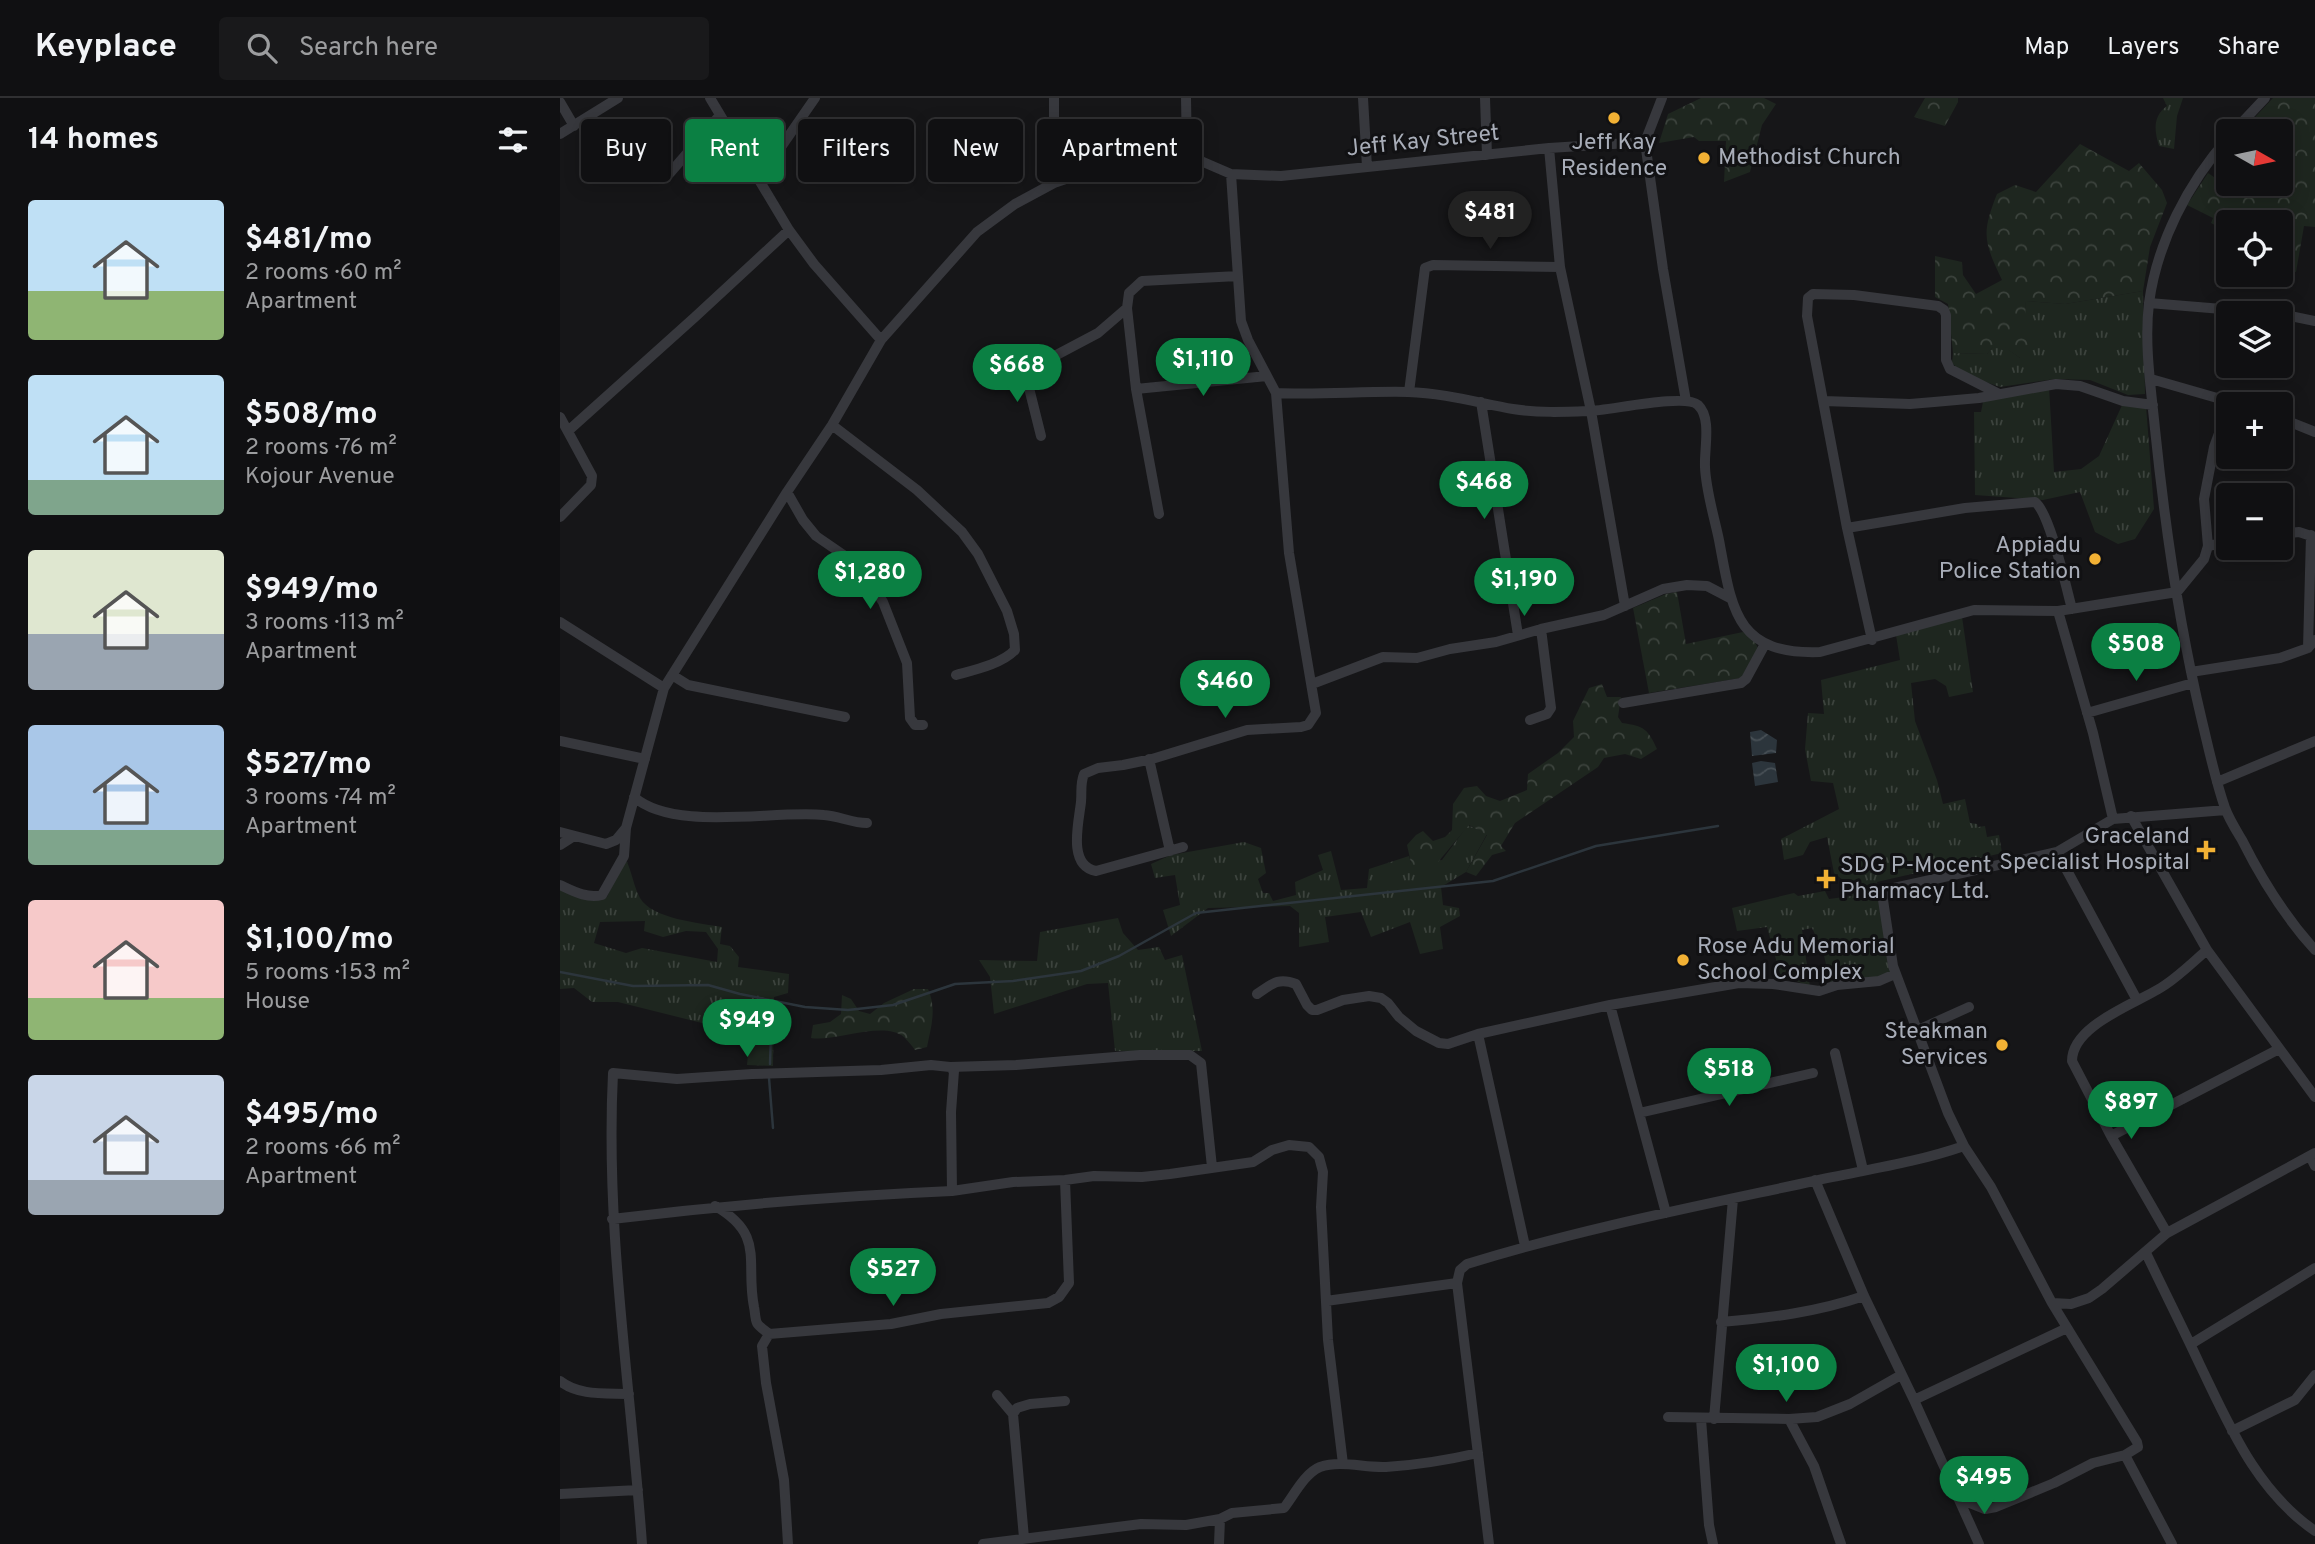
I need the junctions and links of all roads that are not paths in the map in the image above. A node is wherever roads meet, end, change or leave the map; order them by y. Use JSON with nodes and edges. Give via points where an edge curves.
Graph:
{"nodes":[{"id":1,"x":618,"y":98,"type":"edge"},
{"id":2,"x":710,"y":98,"type":"edge"},
{"id":3,"x":815,"y":98,"type":"edge"},
{"id":4,"x":1054,"y":98,"type":"edge"},
{"id":5,"x":1186,"y":98,"type":"edge"},
{"id":6,"x":1363,"y":98,"type":"edge"},
{"id":7,"x":1485,"y":98,"type":"edge"},
{"id":8,"x":1662,"y":98,"type":"edge"},
{"id":9,"x":2265,"y":98,"type":"edge"},
{"id":10,"x":560,"y":102,"type":"edge"},
{"id":11,"x":720,"y":116,"type":"junction"},
{"id":12,"x":722,"y":119,"type":"edge"},
{"id":13,"x":1185,"y":119,"type":"edge"},
{"id":14,"x":2245,"y":119,"type":"edge"},
{"id":15,"x":574,"y":126,"type":"junction"},
{"id":16,"x":560,"y":134,"type":"edge"},
{"id":17,"x":1645,"y":142,"type":"junction"},
{"id":18,"x":784,"y":143,"type":"edge"},
{"id":19,"x":1549,"y":148,"type":"junction"},
{"id":20,"x":1487,"y":155,"type":"junction"},
{"id":21,"x":2216,"y":155,"type":"edge"},
{"id":22,"x":1202,"y":161,"type":"edge"},
{"id":23,"x":1367,"y":167,"type":"junction"},
{"id":24,"x":671,"y":172,"type":"edge"},
{"id":25,"x":1231,"y":174,"type":"junction"},
{"id":26,"x":760,"y":182,"type":"edge"},
{"id":27,"x":1057,"y":182,"type":"edge"},
{"id":28,"x":1054,"y":183,"type":"junction"},
{"id":29,"x":789,"y":230,"type":"junction"},
{"id":30,"x":1560,"y":267,"type":"junction"},
{"id":31,"x":1238,"y":276,"type":"junction"},
{"id":32,"x":2149,"y":303,"type":"junction"},
{"id":33,"x":1127,"y":308,"type":"junction"},
{"id":34,"x":2216,"y":308,"type":"edge"},
{"id":35,"x":2293,"y":317,"type":"edge"},
{"id":36,"x":2315,"y":321,"type":"edge"},
{"id":37,"x":881,"y":340,"type":"junction"},
{"id":38,"x":1267,"y":376,"type":"junction"},
{"id":39,"x":2151,"y":379,"type":"junction"},
{"id":40,"x":1136,"y":389,"type":"junction"},
{"id":41,"x":1409,"y":392,"type":"junction"},
{"id":42,"x":1276,"y":393,"type":"junction"},
{"id":43,"x":1999,"y":394,"type":"junction"},
{"id":44,"x":2216,"y":400,"type":"edge"},
{"id":45,"x":1686,"y":401,"type":"junction"},
{"id":46,"x":1824,"y":401,"type":"junction"},
{"id":47,"x":1480,"y":402,"type":"junction"},
{"id":48,"x":2153,"y":405,"type":"junction"},
{"id":49,"x":1591,"y":411,"type":"junction"},
{"id":50,"x":560,"y":417,"type":"edge"},
{"id":51,"x":2293,"y":423,"type":"edge"},
{"id":52,"x":832,"y":425,"type":"junction"},
{"id":53,"x":568,"y":431,"type":"junction"},
{"id":54,"x":2315,"y":432,"type":"edge"},
{"id":55,"x":1041,"y":436,"type":"dead end"},
{"id":56,"x":2216,"y":442,"type":"edge"},
{"id":57,"x":788,"y":492,"type":"junction"},
{"id":58,"x":1159,"y":514,"type":"dead end"},
{"id":59,"x":560,"y":517,"type":"edge"},
{"id":60,"x":1847,"y":528,"type":"junction"},
{"id":61,"x":2293,"y":533,"type":"edge"},
{"id":62,"x":2313,"y":536,"type":"edge"},
{"id":63,"x":2216,"y":544,"type":"edge"},
{"id":64,"x":2207,"y":546,"type":"junction"},
{"id":65,"x":2177,"y":592,"type":"junction"},
{"id":66,"x":1730,"y":598,"type":"junction"},
{"id":67,"x":1625,"y":606,"type":"junction"},
{"id":68,"x":2072,"y":609,"type":"junction"},
{"id":69,"x":2058,"y":611,"type":"junction"},
{"id":70,"x":560,"y":622,"type":"edge"},
{"id":71,"x":1541,"y":629,"type":"junction"},
{"id":72,"x":1518,"y":635,"type":"junction"},
{"id":73,"x":1872,"y":640,"type":"junction"},
{"id":74,"x":1765,"y":644,"type":"junction"},
{"id":75,"x":2311,"y":644,"type":"edge"},
{"id":76,"x":672,"y":675,"type":"junction"},
{"id":77,"x":956,"y":675,"type":"dead end"},
{"id":78,"x":2192,"y":677,"type":"junction"},
{"id":79,"x":1312,"y":684,"type":"junction"},
{"id":80,"x":664,"y":688,"type":"junction"},
{"id":81,"x":1623,"y":703,"type":"dead end"},
{"id":82,"x":2087,"y":713,"type":"junction"},
{"id":83,"x":845,"y":717,"type":"dead end"},
{"id":84,"x":1530,"y":720,"type":"dead end"},
{"id":85,"x":923,"y":725,"type":"dead end"},
{"id":86,"x":560,"y":741,"type":"edge"},
{"id":87,"x":2315,"y":741,"type":"edge"},
{"id":88,"x":645,"y":759,"type":"junction"},
{"id":89,"x":1149,"y":759,"type":"junction"},
{"id":90,"x":2217,"y":782,"type":"junction"},
{"id":91,"x":634,"y":797,"type":"junction"},
{"id":92,"x":2226,"y":810,"type":"junction"},
{"id":93,"x":2131,"y":816,"type":"junction"},
{"id":94,"x":2113,"y":819,"type":"junction"},
{"id":95,"x":867,"y":823,"type":"dead end"},
{"id":96,"x":626,"y":828,"type":"junction"},
{"id":97,"x":560,"y":832,"type":"edge"},
{"id":98,"x":574,"y":836,"type":"junction"},
{"id":99,"x":560,"y":845,"type":"edge"},
{"id":100,"x":1183,"y":847,"type":"dead end"},
{"id":101,"x":1170,"y":851,"type":"junction"},
{"id":102,"x":2057,"y":852,"type":"junction"},
{"id":103,"x":560,"y":885,"type":"edge"},
{"id":104,"x":2207,"y":950,"type":"junction"},
{"id":105,"x":2315,"y":950,"type":"edge"},
{"id":106,"x":1895,"y":974,"type":"junction"},
{"id":107,"x":1257,"y":994,"type":"dead end"},
{"id":108,"x":2137,"y":1000,"type":"junction"},
{"id":109,"x":1610,"y":1005,"type":"junction"},
{"id":110,"x":1969,"y":1007,"type":"dead end"},
{"id":111,"x":1918,"y":1030,"type":"junction"},
{"id":112,"x":1478,"y":1034,"type":"junction"},
{"id":113,"x":2279,"y":1049,"type":"junction"},
{"id":114,"x":1835,"y":1053,"type":"dead end"},
{"id":115,"x":950,"y":1067,"type":"junction"},
{"id":116,"x":1813,"y":1073,"type":"dead end"},
{"id":117,"x":2315,"y":1097,"type":"edge"},
{"id":118,"x":1639,"y":1113,"type":"junction"},
{"id":119,"x":2110,"y":1136,"type":"junction"},
{"id":120,"x":1964,"y":1146,"type":"junction"},
{"id":121,"x":2313,"y":1159,"type":"edge"},
{"id":122,"x":1212,"y":1167,"type":"junction"},
{"id":123,"x":1863,"y":1170,"type":"junction"},
{"id":124,"x":1065,"y":1180,"type":"junction"},
{"id":125,"x":1815,"y":1180,"type":"junction"},
{"id":126,"x":952,"y":1191,"type":"junction"},
{"id":127,"x":1733,"y":1199,"type":"junction"},
{"id":128,"x":715,"y":1206,"type":"junction"},
{"id":129,"x":1666,"y":1213,"type":"junction"},
{"id":130,"x":612,"y":1219,"type":"junction"},
{"id":131,"x":2167,"y":1233,"type":"junction"},
{"id":132,"x":1525,"y":1246,"type":"junction"},
{"id":133,"x":2146,"y":1254,"type":"junction"},
{"id":134,"x":2315,"y":1268,"type":"edge"},
{"id":135,"x":1457,"y":1283,"type":"junction"},
{"id":136,"x":1864,"y":1296,"type":"junction"},
{"id":137,"x":1326,"y":1301,"type":"junction"},
{"id":138,"x":2052,"y":1303,"type":"junction"},
{"id":139,"x":1721,"y":1322,"type":"junction"},
{"id":140,"x":2067,"y":1328,"type":"junction"},
{"id":141,"x":769,"y":1334,"type":"junction"},
{"id":142,"x":2190,"y":1344,"type":"junction"},
{"id":143,"x":1901,"y":1375,"type":"junction"},
{"id":144,"x":2315,"y":1375,"type":"edge"},
{"id":145,"x":560,"y":1381,"type":"edge"},
{"id":146,"x":629,"y":1394,"type":"junction"},
{"id":147,"x":997,"y":1395,"type":"dead end"},
{"id":148,"x":1914,"y":1399,"type":"junction"},
{"id":149,"x":1065,"y":1401,"type":"dead end"},
{"id":150,"x":1013,"y":1414,"type":"junction"},
{"id":151,"x":1668,"y":1417,"type":"dead end"},
{"id":152,"x":1701,"y":1419,"type":"junction"},
{"id":153,"x":1714,"y":1419,"type":"junction"},
{"id":154,"x":1789,"y":1419,"type":"junction"},
{"id":155,"x":2232,"y":1431,"type":"junction"},
{"id":156,"x":1478,"y":1453,"type":"junction"},
{"id":157,"x":2125,"y":1455,"type":"junction"},
{"id":158,"x":1343,"y":1464,"type":"junction"},
{"id":159,"x":638,"y":1490,"type":"junction"},
{"id":160,"x":560,"y":1494,"type":"edge"},
{"id":161,"x":1960,"y":1499,"type":"junction"},
{"id":162,"x":1220,"y":1519,"type":"junction"},
{"id":163,"x":2315,"y":1531,"type":"edge"},
{"id":164,"x":1024,"y":1538,"type":"junction"},
{"id":165,"x":642,"y":1544,"type":"edge"},
{"id":166,"x":788,"y":1544,"type":"edge"},
{"id":167,"x":983,"y":1544,"type":"edge"},
{"id":168,"x":1219,"y":1544,"type":"edge"},
{"id":169,"x":1489,"y":1544,"type":"edge"},
{"id":170,"x":1713,"y":1544,"type":"edge"},
{"id":171,"x":1841,"y":1544,"type":"edge"},
{"id":172,"x":1979,"y":1544,"type":"edge"},
{"id":173,"x":2172,"y":1544,"type":"edge"}],
"edges":[{"from":1,"to":15,"type":"street"},
{"from":2,"to":11,"type":"street"},
{"from":3,"to":18,"type":"street"},
{"from":4,"to":28,"type":"street"},
{"from":5,"to":13,"type":"street"},
{"from":6,"to":23,"type":"street"},
{"from":7,"to":20,"type":"street"},
{"from":8,"to":17,"type":"street"},
{"from":9,"to":14,"type":"street"},
{"from":10,"to":15,"type":"street"},
{"from":11,"to":12,"type":"street"},
{"from":11,"to":24,"type":"street"},
{"from":15,"to":16,"type":"street"},
{"from":17,"to":19,"type":"street","name":"Jeff Kay Street"},
{"from":17,"to":45,"type":"street"},
{"from":19,"to":20,"type":"street","name":"Jeff Kay Street"},
{"from":19,"to":30,"type":"street"},
{"from":20,"to":23,"type":"street","name":"Jeff Kay Street"},
{"from":21,"to":32,"type":"street","via":[[2185,200],[2159,254]]},
{"from":22,"to":25,"type":"street","name":"Jeff Kay Street"},
{"from":23,"to":25,"type":"street","name":"Jeff Kay Street","via":[[1281,176]]},
{"from":25,"to":31,"type":"street"},
{"from":26,"to":29,"type":"street"},
{"from":27,"to":28,"type":"street","name":"Jeff Kay Street"},
{"from":28,"to":37,"type":"street","name":"Jeff Kay Street","via":[[976,232]]},
{"from":29,"to":37,"type":"street"},
{"from":29,"to":53,"type":"street"},
{"from":30,"to":41,"type":"street","via":[[1425,268]]},
{"from":30,"to":49,"type":"street"},
{"from":31,"to":33,"type":"street","via":[[1142,281],[1129,293]]},
{"from":31,"to":38,"type":"street","via":[[1241,321]]},
{"from":32,"to":34,"type":"street"},
{"from":32,"to":39,"type":"street"},
{"from":33,"to":40,"type":"street"},
{"from":33,"to":55,"type":"street","via":[[1098,333],[1030,369],[1028,384]]},
{"from":35,"to":36,"type":"street"},
{"from":37,"to":52,"type":"street","name":"Jeff Kay Street"},
{"from":38,"to":40,"type":"street"},
{"from":38,"to":42,"type":"street"},
{"from":39,"to":44,"type":"street"},
{"from":39,"to":48,"type":"street"},
{"from":40,"to":58,"type":"street"},
{"from":41,"to":42,"type":"street"},
{"from":41,"to":47,"type":"street"},
{"from":42,"to":79,"type":"street","via":[[1289,553]]},
{"from":43,"to":46,"type":"street","via":[[1910,404]]},
{"from":43,"to":46,"type":"street","via":[[1950,369],[1946,315],[1938,306],[1813,294],[1806,307]]},
{"from":43,"to":48,"type":"street","via":[[2056,384]]},
{"from":45,"to":49,"type":"street"},
{"from":45,"to":66,"type":"street","via":[[1700,407],[1705,417],[1705,471]]},
{"from":46,"to":60,"type":"street"},
{"from":47,"to":49,"type":"street","via":[[1550,412]]},
{"from":47,"to":72,"type":"street"},
{"from":48,"to":65,"type":"street","via":[[2165,526]]},
{"from":49,"to":67,"type":"street"},
{"from":50,"to":53,"type":"street"},
{"from":51,"to":54,"type":"street"},
{"from":52,"to":57,"type":"street","name":"Jeff Kay Street"},
{"from":52,"to":77,"type":"street","via":[[917,490],[962,532],[996,586],[1012,626],[1015,650]]},
{"from":53,"to":59,"type":"street","via":[[592,475],[591,485]]},
{"from":56,"to":64,"type":"street","via":[[2204,499]]},
{"from":57,"to":76,"type":"street","name":"Jeff Kay Street"},
{"from":57,"to":85,"type":"street","via":[[816,536],[857,567],[883,602],[907,663],[910,718],[915,725]]},
{"from":60,"to":68,"type":"street","via":[[1965,508],[2035,502],[2049,528]]},
{"from":60,"to":73,"type":"street"},
{"from":61,"to":62,"type":"street"},
{"from":62,"to":75,"type":"street"},
{"from":63,"to":64,"type":"street"},
{"from":64,"to":65,"type":"street","via":[[2204,559]]},
{"from":65,"to":68,"type":"street"},
{"from":65,"to":78,"type":"street"},
{"from":66,"to":67,"type":"street","via":[[1707,586],[1687,585],[1663,589]]},
{"from":66,"to":74,"type":"street","via":[[1739,620]]},
{"from":67,"to":71,"type":"street"},
{"from":68,"to":69,"type":"street"},
{"from":69,"to":73,"type":"street","via":[[1974,610]]},
{"from":69,"to":82,"type":"street"},
{"from":70,"to":80,"type":"street"},
{"from":71,"to":72,"type":"street"},
{"from":71,"to":84,"type":"street","via":[[1551,708]]},
{"from":72,"to":79,"type":"street","via":[[1417,658],[1383,657]]},
{"from":73,"to":74,"type":"street","via":[[1801,653]]},
{"from":74,"to":81,"type":"street","via":[[1741,683]]},
{"from":75,"to":78,"type":"street","via":[[2280,658]]},
{"from":76,"to":80,"type":"street","name":"Jeff Kay Street"},
{"from":76,"to":83,"type":"street","via":[[688,685]]},
{"from":78,"to":82,"type":"street"},
{"from":78,"to":90,"type":"street"},
{"from":79,"to":89,"type":"street","via":[[1316,713],[1308,725],[1247,730]]},
{"from":80,"to":88,"type":"street","name":"Jeff Kay Street"},
{"from":82,"to":94,"type":"street"},
{"from":86,"to":88,"type":"street"},
{"from":87,"to":90,"type":"street"},
{"from":88,"to":91,"type":"street","name":"Jeff Kay Street"},
{"from":89,"to":101,"type":"street"},
{"from":89,"to":101,"type":"street","via":[[1084,774],[1076,835],[1080,857],[1084,866],[1096,871]]},
{"from":90,"to":92,"type":"street"},
{"from":91,"to":95,"type":"street","via":[[653,810],[677,815],[825,815]]},
{"from":91,"to":96,"type":"street","name":"Jeff Kay Street"},
{"from":92,"to":93,"type":"street"},
{"from":92,"to":105,"type":"street","via":[[2258,872]]},
{"from":93,"to":94,"type":"street"},
{"from":93,"to":104,"type":"street"},
{"from":94,"to":102,"type":"street"},
{"from":96,"to":98,"type":"street","via":[[607,845]]},
{"from":96,"to":103,"type":"street","name":"Jeff Kay Street","via":[[624,856],[601,895],[580,894]]},
{"from":97,"to":98,"type":"street"},
{"from":98,"to":99,"type":"street"},
{"from":100,"to":101,"type":"street"},
{"from":102,"to":106,"type":"street","via":[[1886,893],[1883,901]]},
{"from":102,"to":108,"type":"street"},
{"from":104,"to":108,"type":"street","via":[[2166,985]]},
{"from":104,"to":113,"type":"street"},
{"from":106,"to":109,"type":"street","via":[[1819,991],[1739,983]]},
{"from":106,"to":111,"type":"street"},
{"from":107,"to":112,"type":"street","via":[[1286,980],[1296,984],[1312,1010],[1369,996],[1381,998],[1416,1031],[1439,1042],[1448,1044]]},
{"from":108,"to":119,"type":"street","via":[[2102,1021],[2072,1051],[2072,1061]]},
{"from":109,"to":112,"type":"street"},
{"from":109,"to":118,"type":"street"},
{"from":110,"to":111,"type":"street"},
{"from":111,"to":120,"type":"street"},
{"from":112,"to":132,"type":"street"},
{"from":113,"to":117,"type":"street"},
{"from":113,"to":119,"type":"street"},
{"from":114,"to":123,"type":"street"},
{"from":115,"to":122,"type":"street","via":[[1190,1055],[1201,1063]]},
{"from":115,"to":126,"type":"street","via":[[954,1071]]},
{"from":115,"to":130,"type":"street","via":[[677,1079],[613,1073]]},
{"from":116,"to":118,"type":"street"},
{"from":118,"to":129,"type":"street"},
{"from":119,"to":131,"type":"street"},
{"from":120,"to":123,"type":"street","via":[[1909,1163]]},
{"from":120,"to":138,"type":"street","via":[[1991,1187]]},
{"from":121,"to":131,"type":"street"},
{"from":122,"to":124,"type":"street","via":[[1142,1177]]},
{"from":122,"to":137,"type":"street","via":[[1253,1162],[1289,1145],[1309,1147],[1319,1157]]},
{"from":123,"to":125,"type":"street"},
{"from":124,"to":126,"type":"street"},
{"from":124,"to":141,"type":"street","via":[[1069,1283],[1048,1303],[891,1324]]},
{"from":125,"to":127,"type":"street"},
{"from":125,"to":136,"type":"street"},
{"from":126,"to":128,"type":"street"},
{"from":127,"to":129,"type":"street"},
{"from":127,"to":139,"type":"street"},
{"from":128,"to":130,"type":"street"},
{"from":128,"to":141,"type":"street","via":[[731,1215],[752,1251],[757,1324]]},
{"from":129,"to":132,"type":"street"},
{"from":130,"to":146,"type":"street"},
{"from":131,"to":133,"type":"street"},
{"from":132,"to":135,"type":"street","via":[[1466,1264]]},
{"from":133,"to":138,"type":"street","via":[[2089,1298],[2071,1304]]},
{"from":133,"to":142,"type":"street"},
{"from":134,"to":142,"type":"street"},
{"from":135,"to":137,"type":"street"},
{"from":135,"to":156,"type":"street"},
{"from":136,"to":139,"type":"street","via":[[1784,1316]]},
{"from":136,"to":143,"type":"street"},
{"from":137,"to":158,"type":"street"},
{"from":138,"to":140,"type":"street"},
{"from":139,"to":153,"type":"street"},
{"from":140,"to":148,"type":"street"},
{"from":140,"to":157,"type":"street","via":[[2137,1442],[2135,1451]]},
{"from":141,"to":166,"type":"street","via":[[762,1346],[784,1480]]},
{"from":142,"to":155,"type":"street"},
{"from":143,"to":148,"type":"street"},
{"from":143,"to":154,"type":"street","via":[[1850,1404],[1816,1417]]},
{"from":144,"to":155,"type":"street","via":[[2295,1399]]},
{"from":145,"to":146,"type":"street","via":[[586,1393]]},
{"from":146,"to":159,"type":"street"},
{"from":147,"to":150,"type":"street"},
{"from":148,"to":161,"type":"street"},
{"from":149,"to":150,"type":"street","via":[[1030,1404]]},
{"from":150,"to":164,"type":"street"},
{"from":151,"to":152,"type":"street"},
{"from":152,"to":153,"type":"street"},
{"from":152,"to":170,"type":"street"},
{"from":153,"to":154,"type":"street"},
{"from":154,"to":171,"type":"street","via":[[1814,1466]]},
{"from":155,"to":163,"type":"street","via":[[2267,1487]]},
{"from":156,"to":158,"type":"street","via":[[1385,1467]]},
{"from":156,"to":169,"type":"street"},
{"from":157,"to":161,"type":"street","via":[[2093,1463],[1996,1507],[1985,1509]]},
{"from":157,"to":173,"type":"street"},
{"from":158,"to":162,"type":"street","via":[[1321,1467],[1310,1474],[1284,1508],[1232,1513]]},
{"from":159,"to":160,"type":"street"},
{"from":159,"to":165,"type":"street"},
{"from":161,"to":172,"type":"street"},
{"from":162,"to":164,"type":"street"},
{"from":162,"to":168,"type":"street"},
{"from":164,"to":167,"type":"street"}]}
